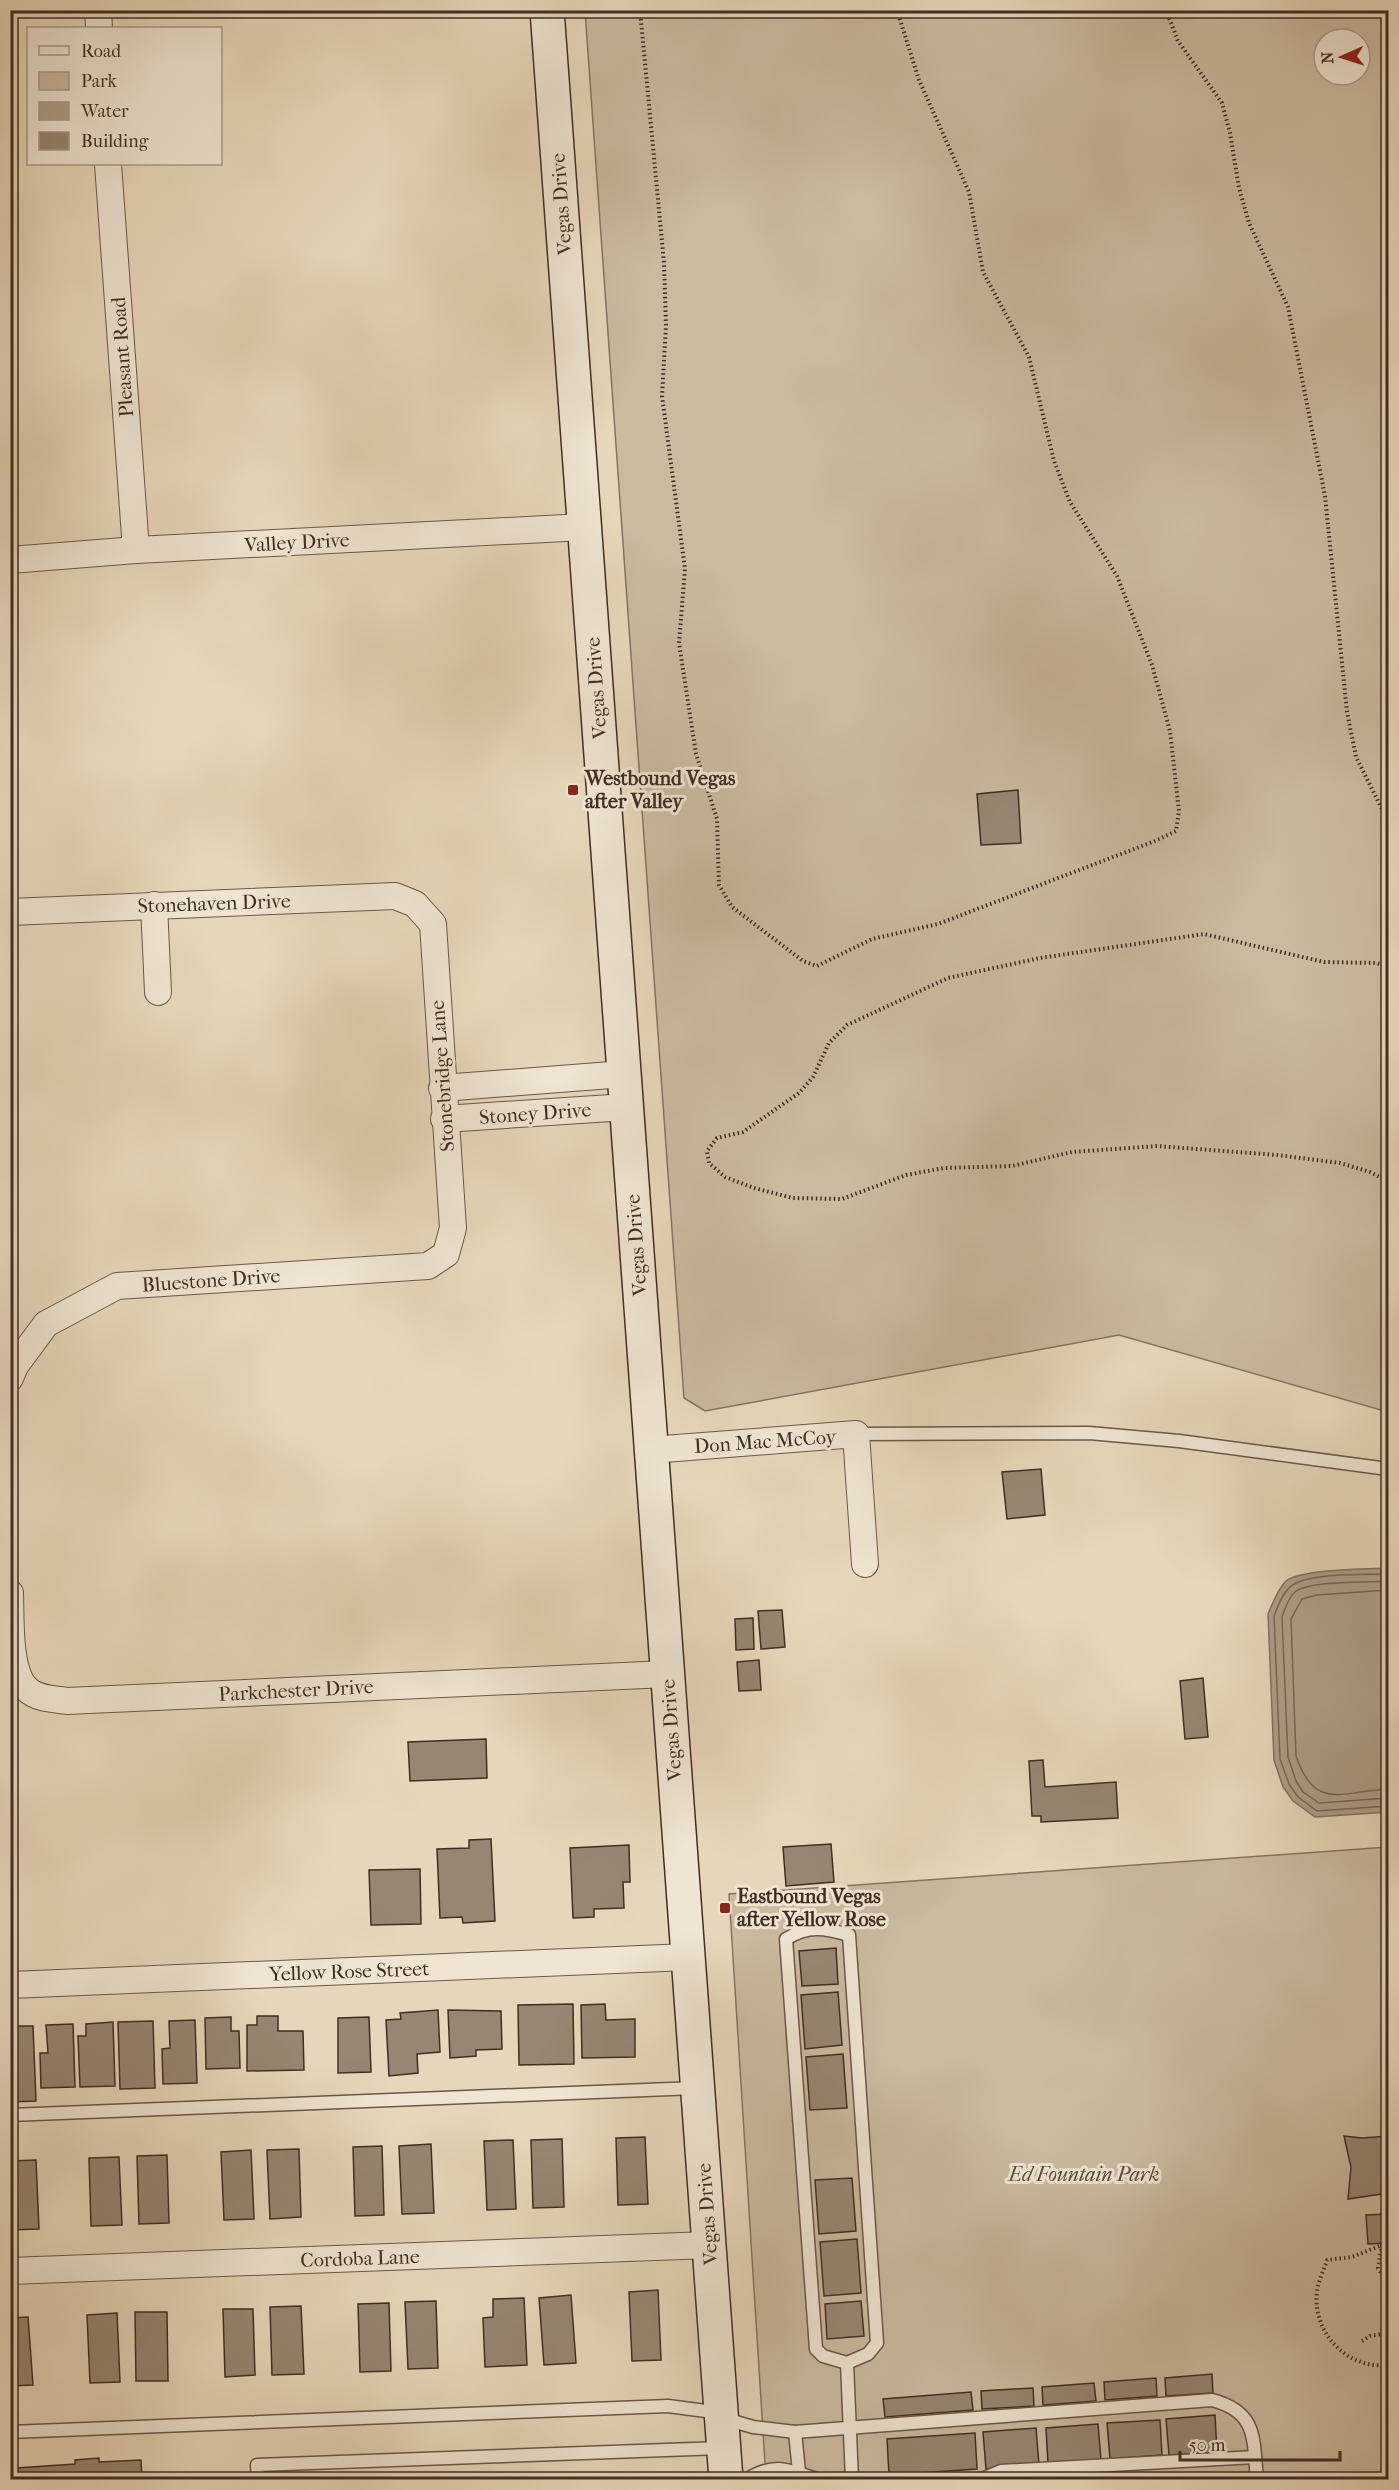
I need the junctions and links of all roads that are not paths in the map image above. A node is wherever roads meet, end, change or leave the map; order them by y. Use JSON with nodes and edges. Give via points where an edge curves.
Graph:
{"nodes":[{"id":1,"x":98,"y":10,"type":"edge"},
{"id":2,"x":547,"y":10,"type":"edge"},
{"id":3,"x":99,"y":27,"type":"edge"},
{"id":4,"x":108,"y":165,"type":"edge"},
{"id":5,"x":584,"y":526,"type":"junction"},
{"id":6,"x":136,"y":550,"type":"junction"},
{"id":7,"x":10,"y":560,"type":"edge"},
{"id":8,"x":415,"y":904,"type":"joint"},
{"id":9,"x":154,"y":905,"type":"junction"},
{"id":10,"x":10,"y":912,"type":"edge"},
{"id":11,"x":158,"y":992,"type":"dead end"},
{"id":12,"x":624,"y":1074,"type":"junction"},
{"id":13,"x":442,"y":1088,"type":"junction"},
{"id":14,"x":626,"y":1107,"type":"junction"},
{"id":15,"x":444,"y":1119,"type":"junction"},
{"id":16,"x":446,"y":1254,"type":"joint"},
{"id":17,"x":10,"y":1377,"type":"edge"},
{"id":18,"x":856,"y":1434,"type":"junction"},
{"id":19,"x":651,"y":1450,"type":"junction"},
{"id":20,"x":1389,"y":1469,"type":"edge"},
{"id":21,"x":865,"y":1564,"type":"dead end"},
{"id":22,"x":10,"y":1593,"type":"edge"},
{"id":23,"x":667,"y":1674,"type":"junction"},
{"id":24,"x":688,"y":1958,"type":"junction"},
{"id":25,"x":10,"y":1984,"type":"edge"},
{"id":26,"x":697,"y":2088,"type":"junction"},
{"id":27,"x":10,"y":2115,"type":"edge"},
{"id":28,"x":709,"y":2245,"type":"junction"},
{"id":29,"x":10,"y":2271,"type":"edge"},
{"id":30,"x":847,"y":2363,"type":"junction"},
{"id":31,"x":721,"y":2414,"type":"junction"},
{"id":32,"x":852,"y":2429,"type":"junction"},
{"id":33,"x":10,"y":2432,"type":"edge"},
{"id":34,"x":795,"y":2432,"type":"junction"},
{"id":35,"x":724,"y":2448,"type":"junction"},
{"id":36,"x":1255,"y":2457,"type":"junction"},
{"id":37,"x":799,"y":2472,"type":"junction"},
{"id":38,"x":258,"y":2480,"type":"edge"},
{"id":39,"x":726,"y":2480,"type":"edge"},
{"id":40,"x":746,"y":2480,"type":"edge"},
{"id":41,"x":819,"y":2480,"type":"edge"},
{"id":42,"x":852,"y":2480,"type":"edge"},
{"id":43,"x":980,"y":2480,"type":"edge"},
{"id":44,"x":1257,"y":2480,"type":"edge"}],
"edges":[{"from":1,"to":3,"type":"street"},
{"from":2,"to":5,"type":"main road","name":"Vegas Drive"},
{"from":4,"to":6,"type":"street","name":"Pleasant Road"},
{"from":5,"to":6,"type":"street","name":"Valley Drive"},
{"from":5,"to":12,"type":"main road","name":"Vegas Drive"},
{"from":6,"to":7,"type":"street","name":"Valley Drive"},
{"from":8,"to":9,"type":"street","name":"Stonehaven Drive","via":[[395,896]]},
{"from":8,"to":13,"type":"street","name":"Stonebridge Lane","via":[[433,924]]},
{"from":9,"to":10,"type":"street","name":"Stonehaven Drive"},
{"from":9,"to":11,"type":"street"},
{"from":12,"to":13,"type":"street","name":"Stoney Drive"},
{"from":12,"to":14,"type":"main road","name":"Vegas Drive"},
{"from":13,"to":15,"type":"street","name":"Stonebridge Lane"},
{"from":14,"to":15,"type":"street","name":"Stoney Drive"},
{"from":14,"to":19,"type":"main road","name":"Vegas Drive"},
{"from":15,"to":16,"type":"street","name":"Stonebridge Lane","via":[[453,1228]]},
{"from":16,"to":17,"type":"street","name":"Bluestone Drive","via":[[428,1266],[117,1286],[46,1324]]},
{"from":18,"to":19,"type":"street","name":"Don Mac McCoy"},
{"from":18,"to":20,"type":"lane","via":[[1089,1433]]},
{"from":18,"to":21,"type":"street","name":"Don Mac McCoy"},
{"from":19,"to":23,"type":"main road","name":"Vegas Drive"},
{"from":22,"to":23,"type":"street","name":"Parkchester Drive","via":[[16,1671],[26,1689],[44,1698],[67,1701]]},
{"from":23,"to":24,"type":"main road","name":"Vegas Drive"},
{"from":24,"to":25,"type":"street","name":"Yellow Rose Street"},
{"from":24,"to":26,"type":"main road","name":"Vegas Drive"},
{"from":26,"to":27,"type":"lane"},
{"from":26,"to":28,"type":"main road","name":"Vegas Drive"},
{"from":28,"to":29,"type":"street","name":"Cordoba Lane"},
{"from":28,"to":31,"type":"main road","name":"Vegas Drive"},
{"from":30,"to":30,"type":"lane","via":[[823,2356],[816,2349],[786,1939],[799,1930],[812,1928],[849,1935],[877,2343],[868,2354]]},
{"from":30,"to":32,"type":"lane"},
{"from":31,"to":33,"type":"lane","via":[[668,2406]]},
{"from":31,"to":34,"type":"lane","via":[[753,2427]]},
{"from":31,"to":35,"type":"main road","name":"Vegas Drive"},
{"from":32,"to":34,"type":"lane"},
{"from":32,"to":36,"type":"lane","via":[[1212,2400],[1230,2404],[1245,2416],[1253,2433]]},
{"from":32,"to":42,"type":"lane"},
{"from":34,"to":37,"type":"lane"},
{"from":35,"to":38,"type":"lane","via":[[257,2465]]},
{"from":35,"to":39,"type":"main road","name":"Vegas Drive"},
{"from":36,"to":43,"type":"lane","via":[[1001,2471]]},
{"from":36,"to":44,"type":"lane"},
{"from":37,"to":40,"type":"lane","via":[[766,2469]]},
{"from":37,"to":41,"type":"lane"}]}
